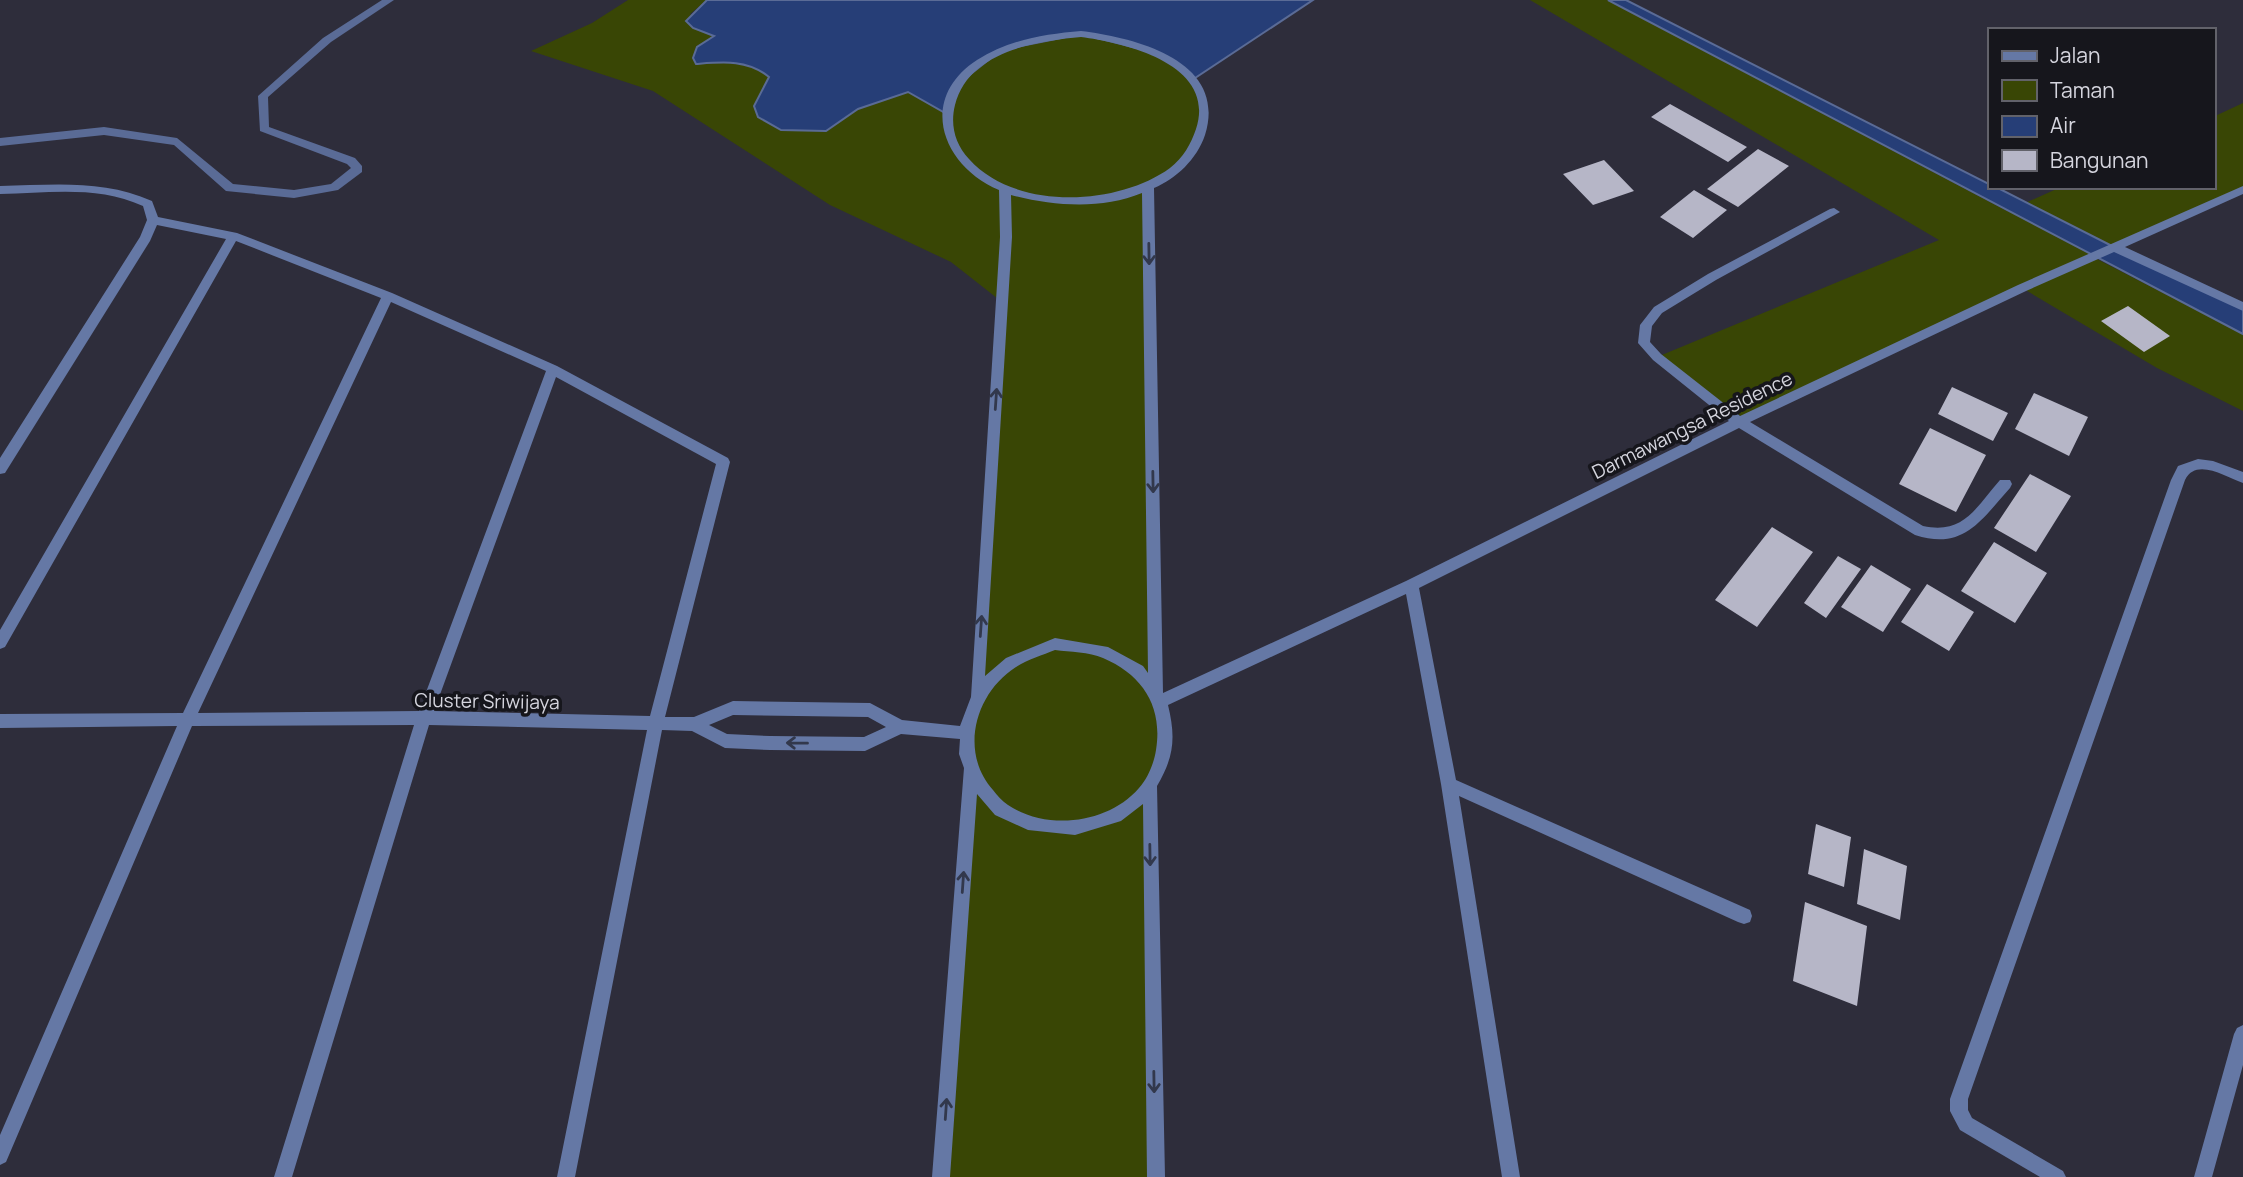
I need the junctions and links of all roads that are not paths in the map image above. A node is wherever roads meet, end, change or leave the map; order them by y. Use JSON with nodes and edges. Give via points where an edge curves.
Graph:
{"nodes":[{"id":1,"x":1148,"y":186,"type":"junction"},
{"id":2,"x":1006,"y":189,"type":"junction"},
{"id":3,"x":0,"y":190,"type":"edge"},
{"id":4,"x":2243,"y":190,"type":"edge"},
{"id":5,"x":1834,"y":212,"type":"dead end"},
{"id":6,"x":153,"y":220,"type":"junction"},
{"id":7,"x":233,"y":236,"type":"junction"},
{"id":8,"x":2114,"y":247,"type":"junction"},
{"id":9,"x":388,"y":296,"type":"junction"},
{"id":10,"x":2243,"y":307,"type":"edge"},
{"id":11,"x":553,"y":369,"type":"junction"},
{"id":12,"x":1739,"y":422,"type":"junction"},
{"id":13,"x":0,"y":469,"type":"edge"},
{"id":14,"x":2243,"y":478,"type":"edge"},
{"id":15,"x":2005,"y":484,"type":"dead end"},
{"id":16,"x":1411,"y":584,"type":"junction"},
{"id":17,"x":0,"y":643,"type":"edge"},
{"id":18,"x":977,"y":694,"type":"junction"},
{"id":19,"x":1158,"y":696,"type":"junction"},
{"id":20,"x":424,"y":719,"type":"junction"},
{"id":21,"x":0,"y":721,"type":"edge"},
{"id":22,"x":187,"y":721,"type":"junction"},
{"id":23,"x":656,"y":722,"type":"junction"},
{"id":24,"x":694,"y":724,"type":"junction"},
{"id":25,"x":900,"y":727,"type":"junction"},
{"id":26,"x":965,"y":733,"type":"junction"},
{"id":27,"x":971,"y":771,"type":"junction"},
{"id":28,"x":1449,"y":784,"type":"junction"},
{"id":29,"x":1150,"y":787,"type":"junction"},
{"id":30,"x":1744,"y":916,"type":"dead end"},
{"id":31,"x":2243,"y":1034,"type":"edge"},
{"id":32,"x":0,"y":1156,"type":"edge"},
{"id":33,"x":283,"y":1177,"type":"edge"},
{"id":34,"x":566,"y":1177,"type":"edge"},
{"id":35,"x":941,"y":1177,"type":"edge"},
{"id":36,"x":1156,"y":1177,"type":"edge"},
{"id":37,"x":1511,"y":1177,"type":"edge"},
{"id":38,"x":2057,"y":1177,"type":"edge"},
{"id":39,"x":2203,"y":1177,"type":"edge"}],
"edges":[{"from":1,"to":2,"type":"street","via":[[1080,202],[1054,201]]},
{"from":1,"to":2,"type":"street","via":[[1171,173],[1197,144],[1205,112],[1201,96],[1179,66],[1161,54],[1134,42],[1081,34],[1028,41],[1001,50],[979,64],[952,97],[947,114],[954,147],[975,170]]},
{"from":1,"to":19,"type":"street","one_way":true},
{"from":18,"to":2,"type":"street","one_way":true},
{"from":3,"to":6,"type":"street","via":[[131,193],[148,204]]},
{"from":4,"to":8,"type":"street","name":"Darmawangsa Residence"},
{"from":5,"to":12,"type":"street","via":[[1712,277],[1658,310],[1646,325],[1643,334],[1649,349]]},
{"from":6,"to":7,"type":"street"},
{"from":6,"to":13,"type":"street"},
{"from":7,"to":9,"type":"street"},
{"from":7,"to":17,"type":"street"},
{"from":8,"to":10,"type":"street"},
{"from":8,"to":12,"type":"street","name":"Darmawangsa Residence"},
{"from":9,"to":11,"type":"street"},
{"from":9,"to":22,"type":"street"},
{"from":11,"to":20,"type":"street"},
{"from":11,"to":23,"type":"street","via":[[723,462]]},
{"from":12,"to":15,"type":"street","via":[[1903,523],[1935,536],[1960,533]]},
{"from":12,"to":16,"type":"street","name":"Darmawangsa Residence"},
{"from":14,"to":38,"type":"street","via":[[2199,464],[2183,470],[2178,480],[1959,1099],[1966,1124]]},
{"from":16,"to":19,"type":"street","name":"Darmawangsa Residence"},
{"from":16,"to":28,"type":"street"},
{"from":18,"to":19,"type":"street","via":[[1010,660],[1055,644],[1079,644],[1113,653],[1142,673]]},
{"from":18,"to":26,"type":"street"},
{"from":19,"to":29,"type":"street","via":[[1167,737]]},
{"from":20,"to":22,"type":"street","name":"Cluster Sriwijaya"},
{"from":20,"to":23,"type":"street","name":"Cluster Sriwijaya"},
{"from":20,"to":33,"type":"street"},
{"from":21,"to":22,"type":"street","name":"Cluster Sriwijaya"},
{"from":22,"to":32,"type":"street"},
{"from":23,"to":24,"type":"street","name":"Cluster Sriwijaya"},
{"from":23,"to":34,"type":"street"},
{"from":24,"to":25,"type":"street","name":"Cluster Sriwijaya","via":[[733,708],[870,710]]},
{"from":25,"to":24,"type":"street","one_way":true,"via":[[866,744],[770,743],[726,741]]},
{"from":25,"to":26,"type":"street","name":"Cluster Sriwijaya"},
{"from":26,"to":27,"type":"street"},
{"from":27,"to":29,"type":"street","via":[[993,802],[1017,818],[1045,828],[1104,821],[1129,807]]},
{"from":35,"to":27,"type":"street","one_way":true},
{"from":28,"to":30,"type":"street"},
{"from":28,"to":37,"type":"street"},
{"from":29,"to":36,"type":"street","one_way":true},
{"from":31,"to":39,"type":"street"}]}
